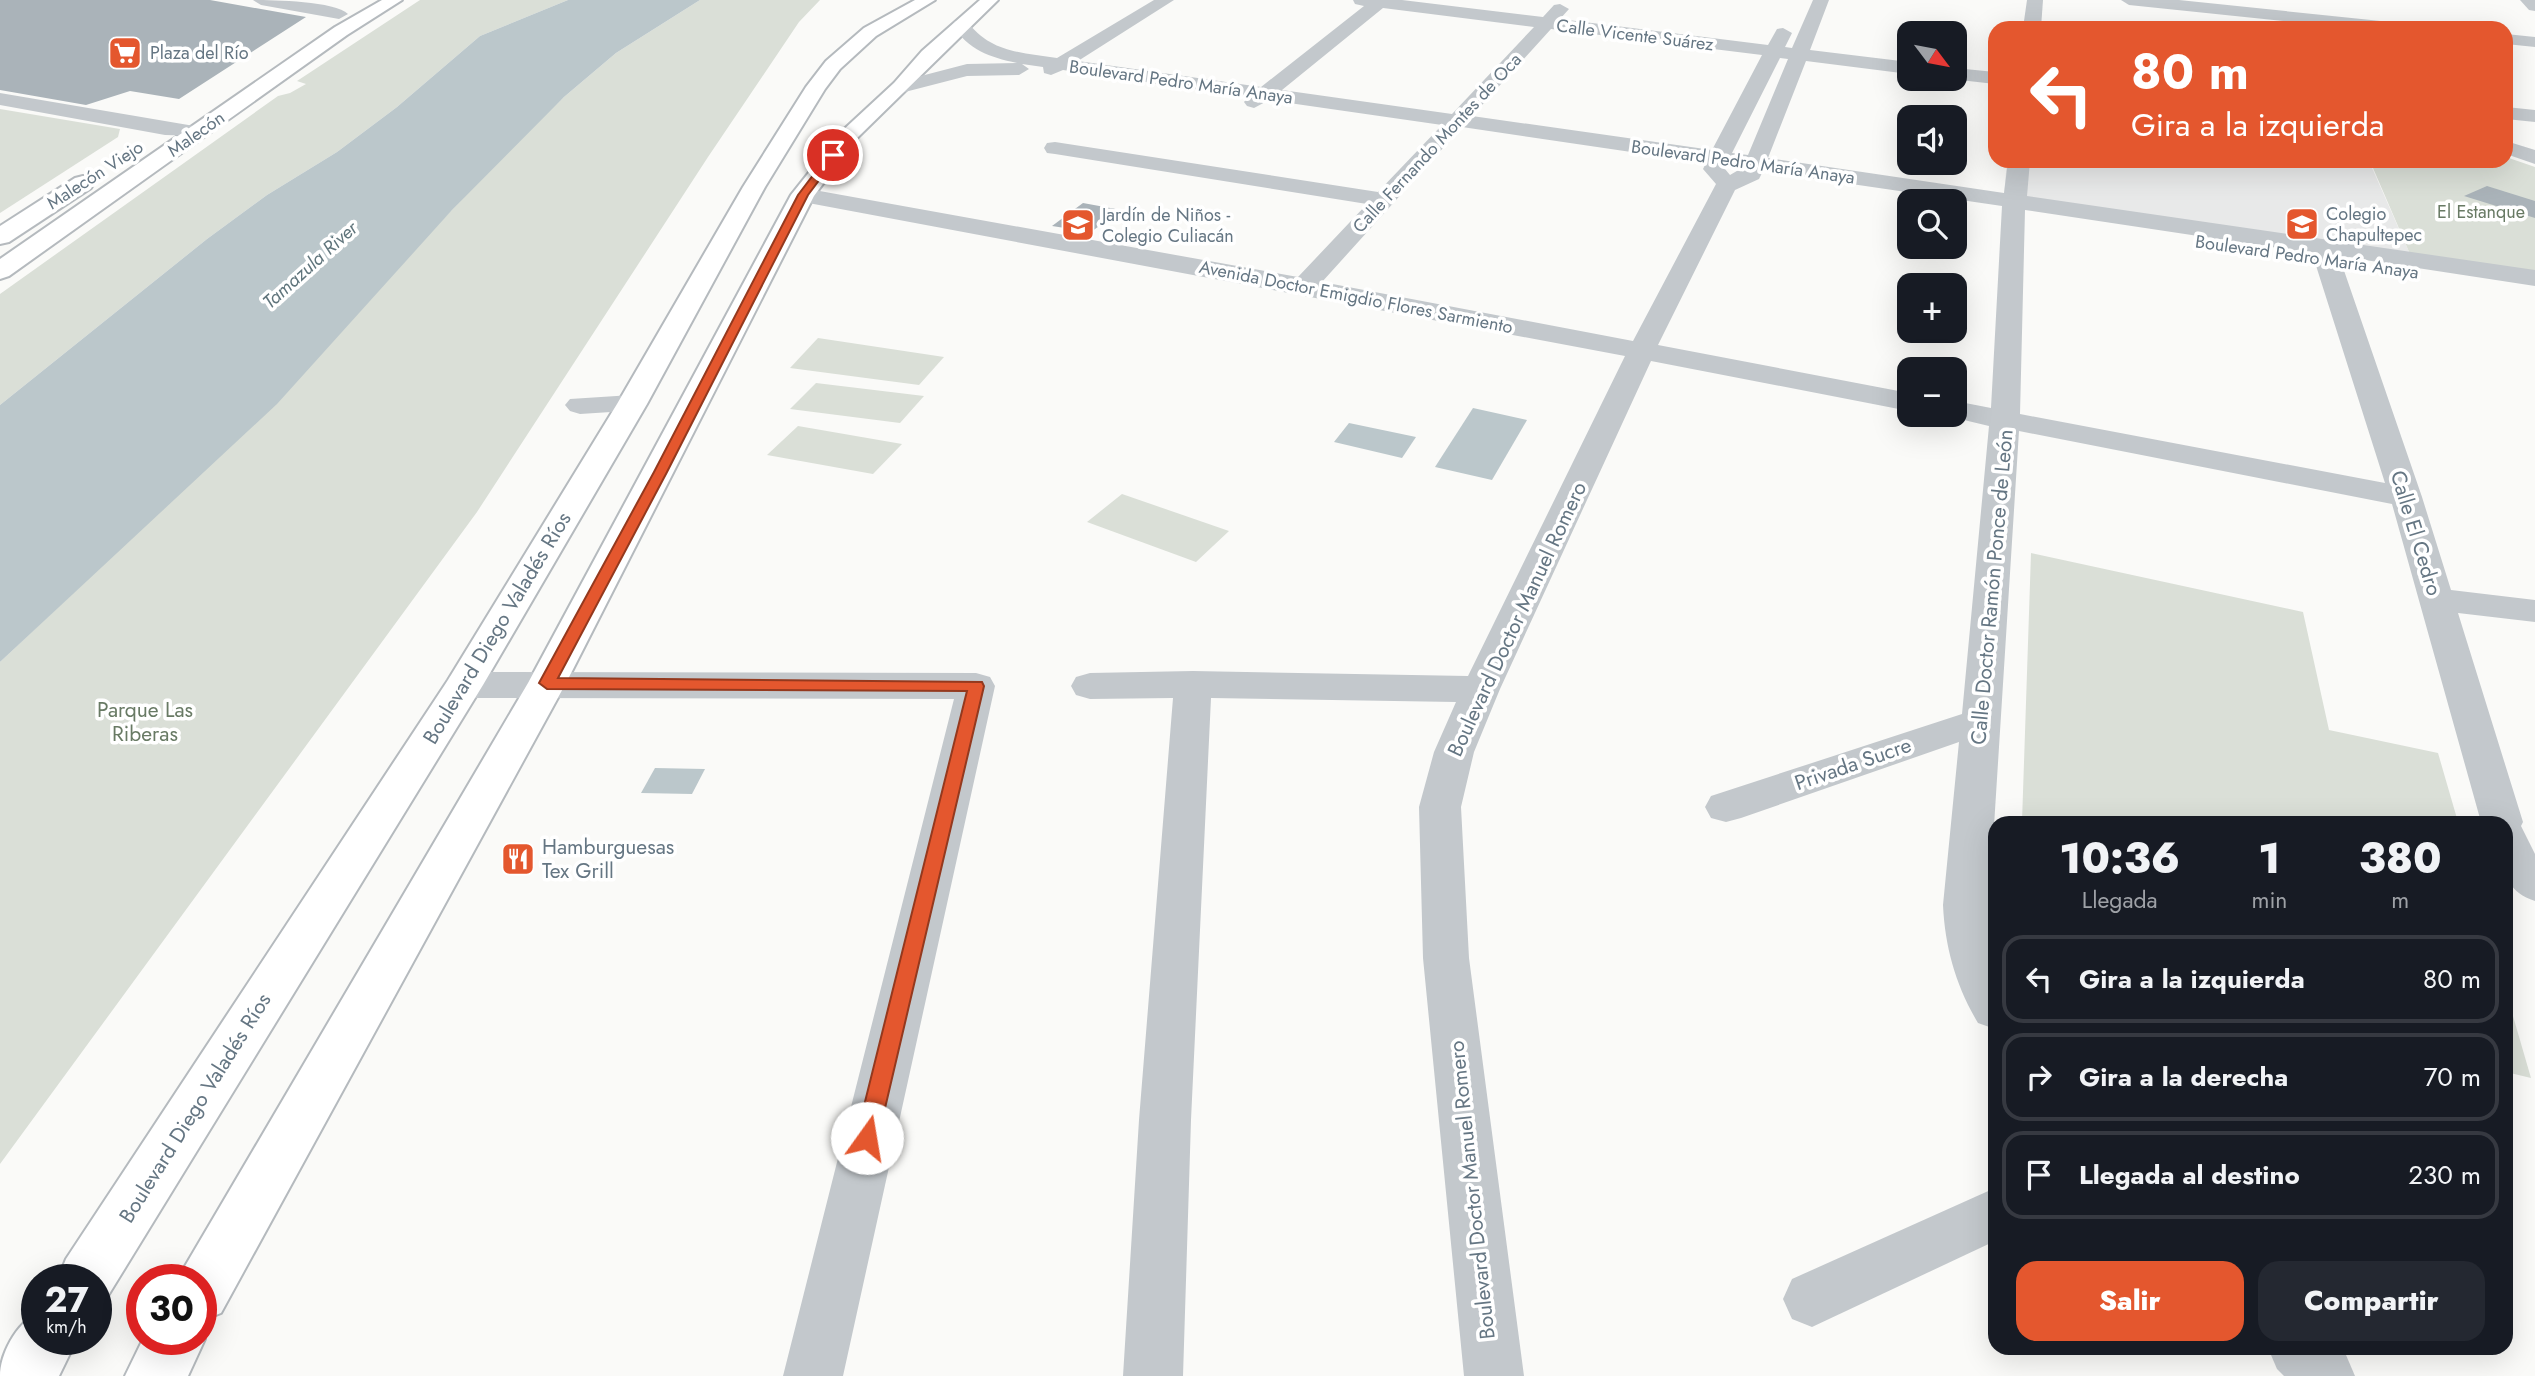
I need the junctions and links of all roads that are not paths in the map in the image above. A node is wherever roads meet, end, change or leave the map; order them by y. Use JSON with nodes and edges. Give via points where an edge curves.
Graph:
{"nodes":[{"id":1,"x":261,"y":0,"type":"edge"},
{"id":2,"x":366,"y":0,"type":"edge"},
{"id":3,"x":394,"y":0,"type":"edge"},
{"id":4,"x":927,"y":0,"type":"edge"},
{"id":5,"x":1166,"y":0,"type":"edge"},
{"id":6,"x":1569,"y":0,"type":"edge"},
{"id":7,"x":1821,"y":0,"type":"edge"},
{"id":8,"x":2035,"y":0,"type":"edge"},
{"id":9,"x":2129,"y":0,"type":"edge"},
{"id":10,"x":2528,"y":0,"type":"edge"},
{"id":11,"x":988,"y":1,"type":"edge"},
{"id":12,"x":1374,"y":1,"type":"edge"},
{"id":13,"x":2535,"y":6,"type":"edge"},
{"id":14,"x":1793,"y":11,"type":"dead end"},
{"id":15,"x":2263,"y":14,"type":"edge"},
{"id":16,"x":2033,"y":21,"type":"edge"},
{"id":17,"x":2332,"y":21,"type":"edge"},
{"id":18,"x":340,"y":22,"type":"junction"},
{"id":19,"x":1547,"y":23,"type":"junction"},
{"id":20,"x":961,"y":25,"type":"junction"},
{"id":21,"x":2513,"y":40,"type":"edge"},
{"id":22,"x":2535,"y":42,"type":"edge"},
{"id":23,"x":1773,"y":53,"type":"junction"},
{"id":24,"x":1800,"y":56,"type":"junction"},
{"id":25,"x":1897,"y":67,"type":"edge"},
{"id":26,"x":1052,"y":68,"type":"junction"},
{"id":27,"x":1967,"y":75,"type":"edge"},
{"id":28,"x":1988,"y":77,"type":"edge"},
{"id":29,"x":901,"y":87,"type":"junction"},
{"id":30,"x":1259,"y":98,"type":"junction"},
{"id":31,"x":0,"y":99,"type":"edge"},
{"id":32,"x":2513,"y":114,"type":"edge"},
{"id":33,"x":2535,"y":116,"type":"edge"},
{"id":34,"x":1453,"y":126,"type":"junction"},
{"id":35,"x":165,"y":130,"type":"junction"},
{"id":36,"x":809,"y":131,"type":"junction"},
{"id":37,"x":199,"y":132,"type":"junction"},
{"id":38,"x":848,"y":136,"type":"junction"},
{"id":39,"x":144,"y":143,"type":"dead end"},
{"id":40,"x":1055,"y":148,"type":"dead end"},
{"id":41,"x":2513,"y":149,"type":"edge"},
{"id":42,"x":2535,"y":157,"type":"edge"},
{"id":43,"x":2513,"y":159,"type":"edge"},
{"id":44,"x":2535,"y":167,"type":"edge"},
{"id":45,"x":2018,"y":168,"type":"edge"},
{"id":46,"x":1733,"y":170,"type":"junction"},
{"id":47,"x":102,"y":171,"type":"dead end"},
{"id":48,"x":803,"y":195,"type":"junction"},
{"id":49,"x":1897,"y":195,"type":"edge"},
{"id":50,"x":1386,"y":200,"type":"junction"},
{"id":51,"x":1967,"y":205,"type":"edge"},
{"id":52,"x":2014,"y":207,"type":"junction"},
{"id":53,"x":0,"y":237,"type":"edge"},
{"id":54,"x":2325,"y":253,"type":"junction"},
{"id":55,"x":0,"y":271,"type":"edge"},
{"id":56,"x":2535,"y":278,"type":"edge"},
{"id":57,"x":1304,"y":286,"type":"junction"},
{"id":58,"x":2535,"y":290,"type":"edge"},
{"id":59,"x":1641,"y":351,"type":"junction"},
{"id":60,"x":1897,"y":400,"type":"edge"},
{"id":61,"x":632,"y":404,"type":"junction"},
{"id":62,"x":580,"y":405,"type":"dead end"},
{"id":63,"x":1967,"y":412,"type":"edge"},
{"id":64,"x":2005,"y":420,"type":"junction"},
{"id":65,"x":2406,"y":497,"type":"junction"},
{"id":66,"x":2437,"y":599,"type":"junction"},
{"id":67,"x":2535,"y":611,"type":"edge"},
{"id":68,"x":547,"y":683,"type":"junction"},
{"id":69,"x":1193,"y":684,"type":"junction"},
{"id":70,"x":464,"y":685,"type":"junction"},
{"id":71,"x":1090,"y":687,"type":"dead end"},
{"id":72,"x":1481,"y":689,"type":"junction"},
{"id":73,"x":1980,"y":722,"type":"junction"},
{"id":74,"x":1726,"y":807,"type":"dead end"},
{"id":75,"x":2500,"y":816,"type":"edge"},
{"id":76,"x":2513,"y":858,"type":"edge"},
{"id":77,"x":2535,"y":884,"type":"edge"},
{"id":78,"x":1988,"y":994,"type":"edge"},
{"id":79,"x":1988,"y":1217,"type":"edge"},
{"id":80,"x":96,"y":1264,"type":"edge"},
{"id":81,"x":217,"y":1265,"type":"edge"},
{"id":82,"x":1812,"y":1299,"type":"dead end"},
{"id":83,"x":38,"y":1355,"type":"edge"},
{"id":84,"x":167,"y":1355,"type":"edge"},
{"id":85,"x":2305,"y":1355,"type":"edge"},
{"id":86,"x":24,"y":1376,"type":"edge"},
{"id":87,"x":155,"y":1376,"type":"edge"},
{"id":88,"x":813,"y":1376,"type":"edge"},
{"id":89,"x":1153,"y":1376,"type":"edge"},
{"id":90,"x":1494,"y":1376,"type":"edge"},
{"id":91,"x":2325,"y":1376,"type":"edge"}],
"edges":[{"from":1,"to":18,"type":"street"},
{"from":2,"to":18,"type":"main road","name":"Malecón Viejo"},
{"from":3,"to":18,"type":"main road","name":"Malecón"},
{"from":4,"to":36,"type":"main road","name":"Boulevard Diego Valadés Ríos","via":[[851,47],[816,86]]},
{"from":5,"to":26,"type":"street"},
{"from":6,"to":19,"type":"street","name":"Calle Fernando Montes de Oca"},
{"from":7,"to":24,"type":"street","name":"Boulevard Doctor Manuel Romero"},
{"from":8,"to":16,"type":"street"},
{"from":9,"to":15,"type":"street"},
{"from":10,"to":13,"type":"street"},
{"from":11,"to":20,"type":"main road"},
{"from":12,"to":19,"type":"street","name":"Calle Vicente Suárez"},
{"from":12,"to":30,"type":"street"},
{"from":14,"to":23,"type":"street","name":"Boulevard Doctor Manuel Romero"},
{"from":15,"to":17,"type":"street"},
{"from":18,"to":35,"type":"main road","name":"Malecón Viejo","via":[[308,31]]},
{"from":18,"to":37,"type":"main road","name":"Malecón"},
{"from":19,"to":23,"type":"street","name":"Calle Vicente Suárez"},
{"from":19,"to":34,"type":"street","name":"Calle Fernando Montes de Oca"},
{"from":20,"to":26,"type":"street","name":"Boulevard Pedro María Anaya","via":[[971,40],[990,51]]},
{"from":20,"to":29,"type":"main road"},
{"from":21,"to":22,"type":"street"},
{"from":23,"to":24,"type":"street","name":"Calle Vicente Suárez"},
{"from":23,"to":46,"type":"street","name":"Boulevard Doctor Manuel Romero"},
{"from":24,"to":25,"type":"street","name":"Calle Vicente Suárez"},
{"from":24,"to":46,"type":"street","name":"Boulevard Doctor Manuel Romero"},
{"from":26,"to":29,"type":"street","name":"Boulevard Pedro María Anaya","via":[[967,70]]},
{"from":26,"to":30,"type":"street","name":"Boulevard Pedro María Anaya"},
{"from":27,"to":28,"type":"street"},
{"from":29,"to":38,"type":"main road"},
{"from":30,"to":34,"type":"street","name":"Boulevard Pedro María Anaya"},
{"from":31,"to":35,"type":"street"},
{"from":32,"to":33,"type":"street"},
{"from":34,"to":46,"type":"street","name":"Boulevard Pedro María Anaya"},
{"from":34,"to":50,"type":"street","name":"Calle Fernando Montes de Oca"},
{"from":35,"to":37,"type":"street"},
{"from":35,"to":39,"type":"main road","name":"Malecón Viejo"},
{"from":36,"to":38,"type":"main road"},
{"from":36,"to":61,"type":"main road","name":"Boulevard Diego Valadés Ríos","via":[[754,187]]},
{"from":37,"to":55,"type":"main road","name":"Malecón"},
{"from":38,"to":48,"type":"main road"},
{"from":40,"to":50,"type":"street"},
{"from":41,"to":42,"type":"street"},
{"from":43,"to":44,"type":"street"},
{"from":45,"to":52,"type":"street","name":"Calle Doctor Ramón Ponce de León"},
{"from":46,"to":49,"type":"street","name":"Boulevard Pedro María Anaya"},
{"from":46,"to":52,"type":"street","name":"Boulevard Pedro María Anaya"},
{"from":46,"to":59,"type":"street","name":"Boulevard Doctor Manuel Romero"},
{"from":47,"to":53,"type":"main road","name":"Malecón Viejo"},
{"from":48,"to":57,"type":"street","name":"Avenida Doctor Emigdio Flores Sarmiento"},
{"from":48,"to":68,"type":"main road"},
{"from":50,"to":57,"type":"street","name":"Calle Fernando Montes de Oca"},
{"from":51,"to":52,"type":"street","name":"Boulevard Pedro María Anaya"},
{"from":52,"to":54,"type":"street","name":"Boulevard Pedro María Anaya"},
{"from":52,"to":64,"type":"street","name":"Calle Doctor Ramón Ponce de León"},
{"from":54,"to":56,"type":"street","name":"Boulevard Pedro María Anaya"},
{"from":54,"to":58,"type":"street","name":"Boulevard Pedro María Anaya"},
{"from":54,"to":65,"type":"street","name":"Calle El Cedro"},
{"from":57,"to":59,"type":"street","name":"Avenida Doctor Emigdio Flores Sarmiento"},
{"from":59,"to":60,"type":"street","name":"Avenida Doctor Emigdio Flores Sarmiento"},
{"from":59,"to":72,"type":"street","name":"Boulevard Doctor Manuel Romero"},
{"from":61,"to":62,"type":"street"},
{"from":61,"to":70,"type":"main road","name":"Boulevard Diego Valadés Ríos"},
{"from":63,"to":64,"type":"street"},
{"from":64,"to":65,"type":"street"},
{"from":64,"to":73,"type":"street","name":"Calle Doctor Ramón Ponce de León"},
{"from":65,"to":66,"type":"street","name":"Calle El Cedro"},
{"from":66,"to":67,"type":"street"},
{"from":66,"to":75,"type":"street","name":"Calle El Cedro"},
{"from":68,"to":70,"type":"street"},
{"from":68,"to":81,"type":"main road"},
{"from":68,"to":88,"type":"street","via":[[976,686]]},
{"from":69,"to":71,"type":"street"},
{"from":69,"to":72,"type":"street"},
{"from":69,"to":89,"type":"street"},
{"from":70,"to":80,"type":"main road","name":"Boulevard Diego Valadés Ríos"},
{"from":72,"to":90,"type":"street","name":"Boulevard Doctor Manuel Romero","via":[[1454,752],[1440,807],[1446,958]]},
{"from":73,"to":74,"type":"street","name":"Privada Sucre"},
{"from":73,"to":78,"type":"street","name":"Calle Doctor Ramón Ponce de León","via":[[1966,905],[1967,933]]},
{"from":76,"to":77,"type":"street"},
{"from":79,"to":82,"type":"street"},
{"from":83,"to":86,"type":"main road"},
{"from":84,"to":87,"type":"main road"},
{"from":85,"to":91,"type":"street"}]}
